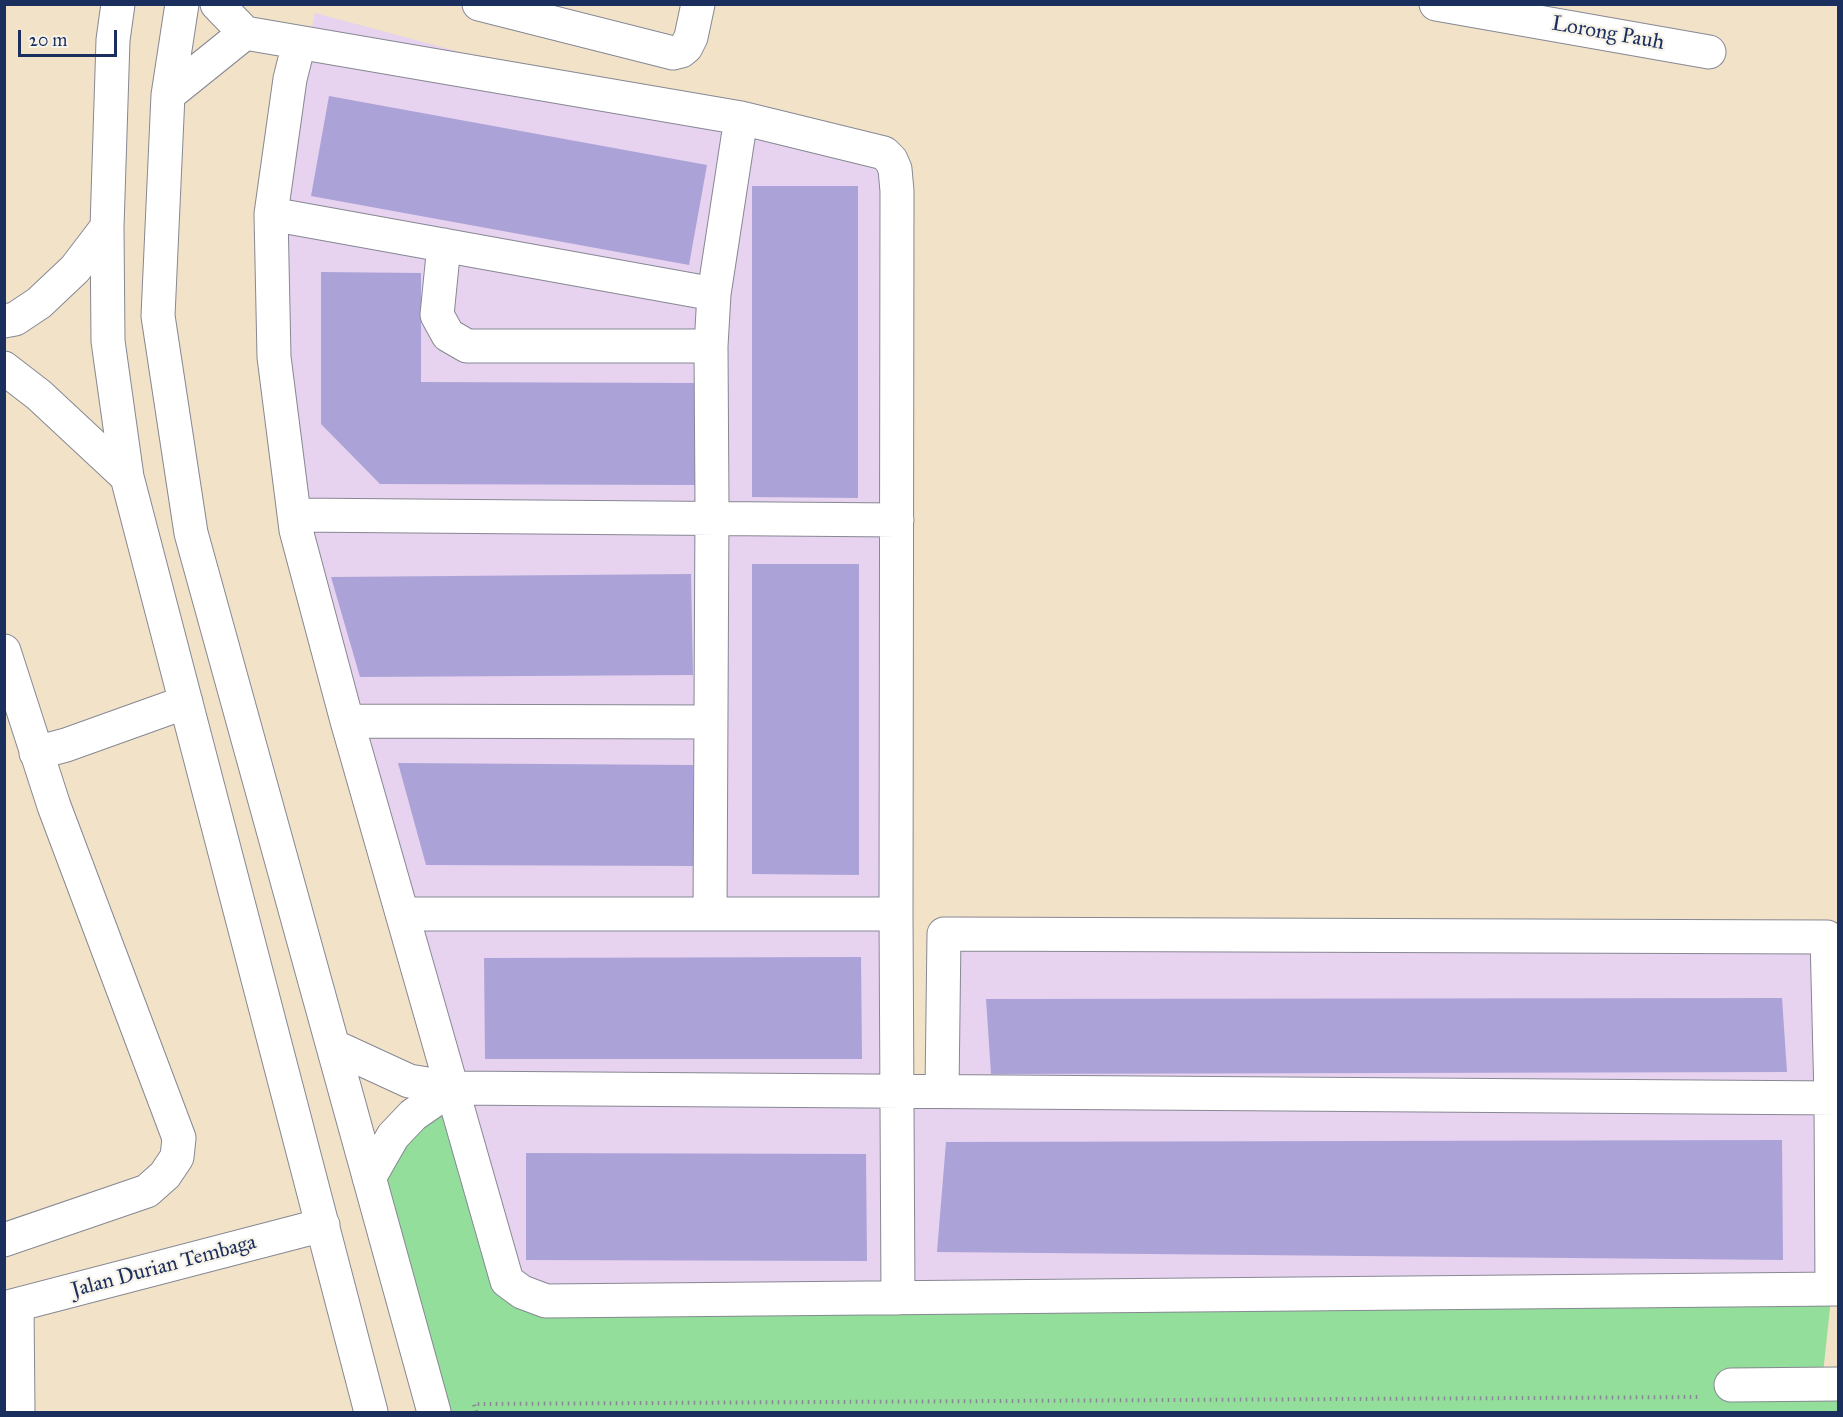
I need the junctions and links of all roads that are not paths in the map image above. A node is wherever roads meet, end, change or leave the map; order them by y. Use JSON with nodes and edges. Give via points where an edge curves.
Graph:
{"nodes":[{"id":1,"x":117,"y":4,"type":"edge"},
{"id":2,"x":182,"y":4,"type":"edge"},
{"id":3,"x":216,"y":4,"type":"edge"},
{"id":4,"x":479,"y":4,"type":"edge"},
{"id":5,"x":698,"y":4,"type":"edge"},
{"id":6,"x":1436,"y":4,"type":"edge"},
{"id":7,"x":245,"y":33,"type":"junction"},
{"id":8,"x":299,"y":43,"type":"junction"},
{"id":9,"x":1709,"y":52,"type":"dead end"},
{"id":10,"x":168,"y":94,"type":"junction"},
{"id":11,"x":741,"y":118,"type":"junction"},
{"id":12,"x":271,"y":214,"type":"junction"},
{"id":13,"x":108,"y":227,"type":"junction"},
{"id":14,"x":444,"y":245,"type":"junction"},
{"id":15,"x":714,"y":294,"type":"junction"},
{"id":16,"x":4,"y":321,"type":"edge"},
{"id":17,"x":711,"y":346,"type":"junction"},
{"id":18,"x":4,"y":368,"type":"edge"},
{"id":19,"x":127,"y":477,"type":"junction"},
{"id":20,"x":294,"y":515,"type":"junction"},
{"id":21,"x":712,"y":519,"type":"junction"},
{"id":22,"x":897,"y":520,"type":"junction"},
{"id":23,"x":4,"y":651,"type":"edge"},
{"id":24,"x":186,"y":702,"type":"junction"},
{"id":25,"x":347,"y":721,"type":"junction"},
{"id":26,"x":711,"y":722,"type":"junction"},
{"id":27,"x":36,"y":753,"type":"junction"},
{"id":28,"x":402,"y":914,"type":"junction"},
{"id":29,"x":710,"y":914,"type":"junction"},
{"id":30,"x":896,"y":915,"type":"junction"},
{"id":31,"x":333,"y":1046,"type":"junction"},
{"id":32,"x":452,"y":1088,"type":"junction"},
{"id":33,"x":896,"y":1091,"type":"junction"},
{"id":34,"x":942,"y":1091,"type":"junction"},
{"id":35,"x":1835,"y":1098,"type":"edge"},
{"id":36,"x":369,"y":1178,"type":"junction"},
{"id":37,"x":323,"y":1225,"type":"junction"},
{"id":38,"x":4,"y":1239,"type":"edge"},
{"id":39,"x":1835,"y":1289,"type":"edge"},
{"id":40,"x":898,"y":1298,"type":"junction"},
{"id":41,"x":11,"y":1307,"type":"edge"},
{"id":42,"x":1839,"y":1384,"type":"edge"},
{"id":43,"x":1719,"y":1391,"type":"road end"},
{"id":44,"x":18,"y":1413,"type":"edge"},
{"id":45,"x":371,"y":1413,"type":"edge"},
{"id":46,"x":434,"y":1413,"type":"edge"}],
"edges":[{"from":1,"to":13,"type":"street"},
{"from":2,"to":10,"type":"street"},
{"from":3,"to":7,"type":"street"},
{"from":4,"to":5,"type":"street","via":[[673,52],[686,47]]},
{"from":6,"to":9,"type":"street","name":"Lorong Pauh"},
{"from":7,"to":8,"type":"street"},
{"from":7,"to":10,"type":"street"},
{"from":8,"to":11,"type":"street"},
{"from":8,"to":12,"type":"street","via":[[290,79]]},
{"from":10,"to":31,"type":"street","via":[[158,316],[191,533]]},
{"from":11,"to":15,"type":"street"},
{"from":11,"to":22,"type":"street","via":[[884,153],[895,169]]},
{"from":12,"to":14,"type":"street"},
{"from":12,"to":20,"type":"street","via":[[274,357]]},
{"from":13,"to":16,"type":"street","via":[[75,269],[39,303],[15,319]]},
{"from":13,"to":19,"type":"street","via":[[108,340]]},
{"from":14,"to":15,"type":"street"},
{"from":14,"to":17,"type":"street","via":[[437,315],[448,335],[468,346]]},
{"from":15,"to":17,"type":"street"},
{"from":17,"to":21,"type":"street"},
{"from":18,"to":19,"type":"street","via":[[56,410]]},
{"from":19,"to":24,"type":"street"},
{"from":20,"to":21,"type":"street"},
{"from":20,"to":25,"type":"street"},
{"from":21,"to":22,"type":"street"},
{"from":21,"to":26,"type":"street"},
{"from":22,"to":30,"type":"street"},
{"from":23,"to":27,"type":"street"},
{"from":24,"to":27,"type":"street"},
{"from":24,"to":37,"type":"street"},
{"from":25,"to":26,"type":"street"},
{"from":25,"to":28,"type":"street"},
{"from":26,"to":29,"type":"street"},
{"from":27,"to":38,"type":"street","via":[[179,1138],[177,1157],[147,1191]]},
{"from":28,"to":29,"type":"street"},
{"from":28,"to":32,"type":"street"},
{"from":29,"to":30,"type":"street"},
{"from":30,"to":33,"type":"street"},
{"from":31,"to":32,"type":"street","via":[[409,1081]]},
{"from":31,"to":36,"type":"street"},
{"from":32,"to":33,"type":"street"},
{"from":32,"to":36,"type":"street","via":[[413,1115],[393,1136]]},
{"from":32,"to":40,"type":"street","via":[[507,1281],[522,1292],[546,1301]]},
{"from":33,"to":34,"type":"street"},
{"from":33,"to":40,"type":"street"},
{"from":34,"to":35,"type":"street"},
{"from":34,"to":35,"type":"street","via":[[944,934],[1827,937]]},
{"from":35,"to":39,"type":"street"},
{"from":36,"to":46,"type":"street"},
{"from":37,"to":41,"type":"street","name":"Jalan Durian Tembaga"},
{"from":37,"to":45,"type":"street"},
{"from":39,"to":40,"type":"street"},
{"from":41,"to":44,"type":"street"},
{"from":42,"to":43,"type":"street"}]}
